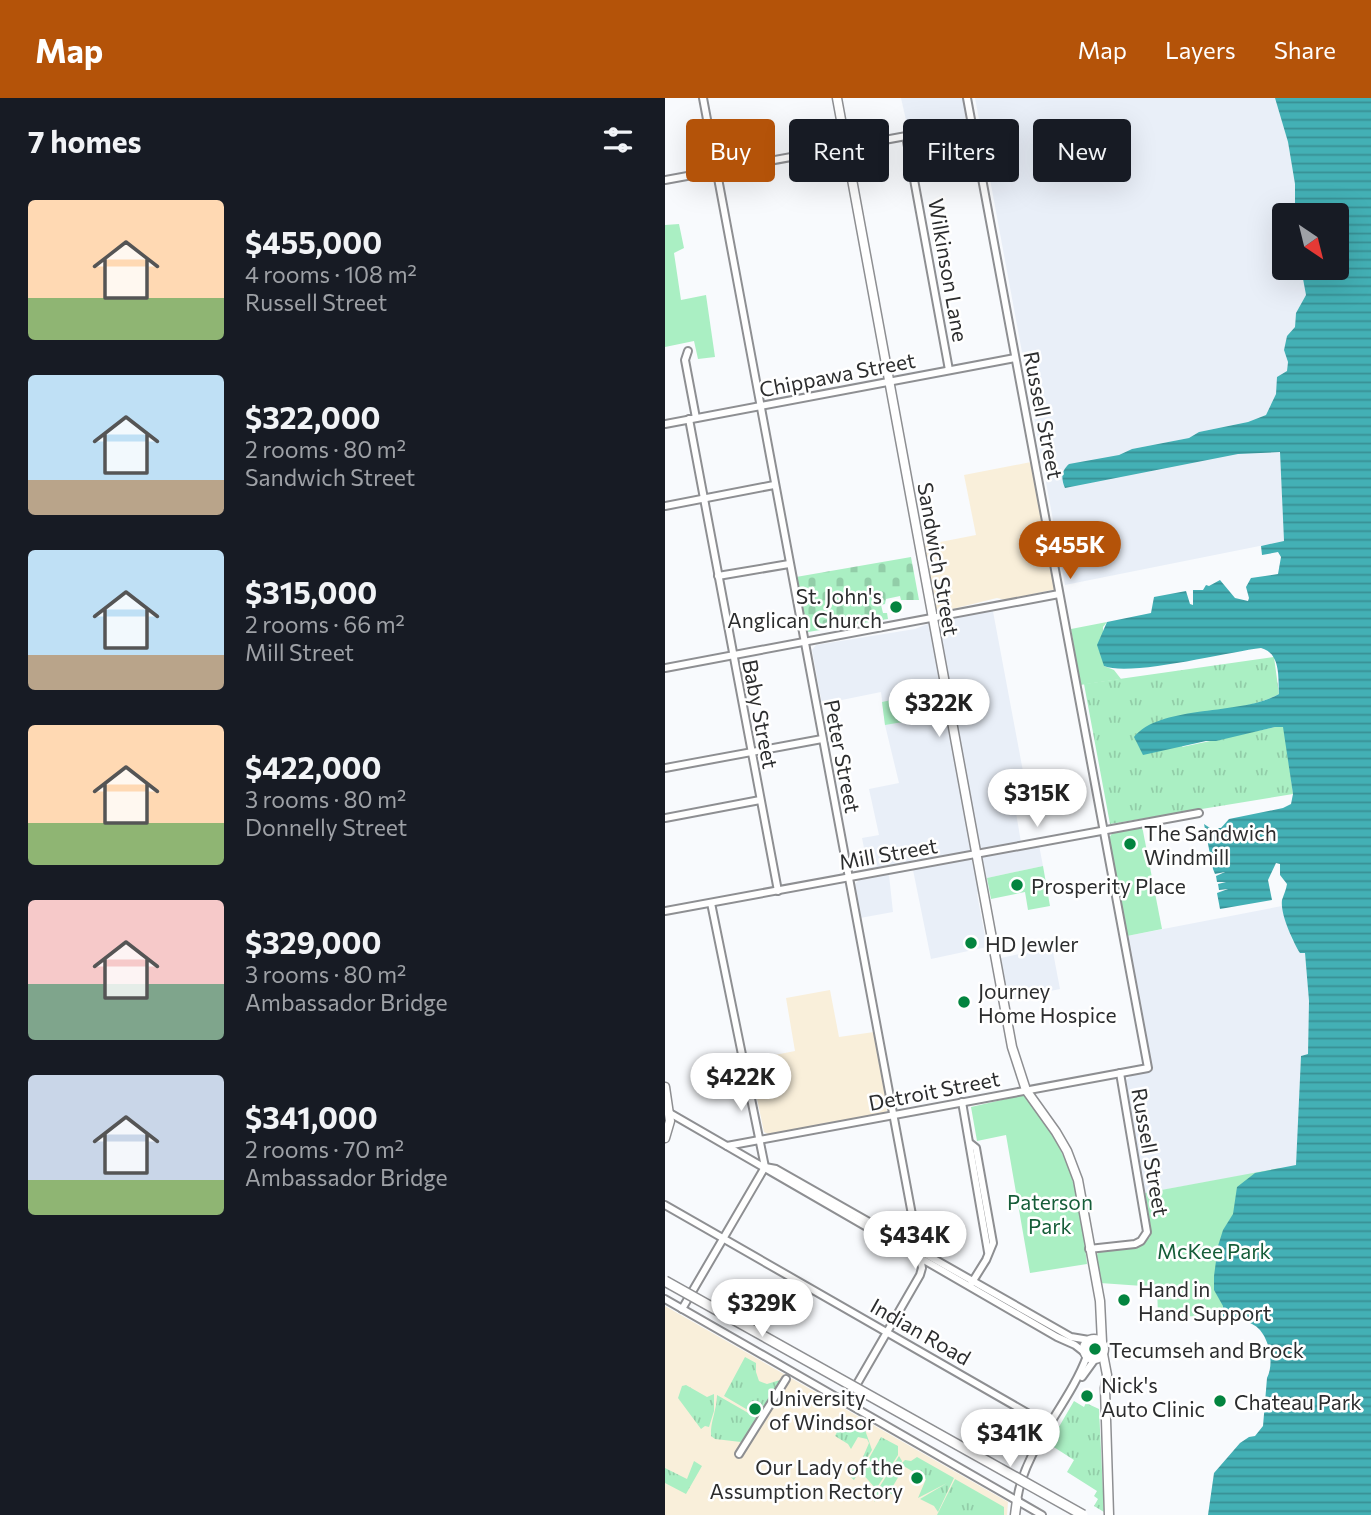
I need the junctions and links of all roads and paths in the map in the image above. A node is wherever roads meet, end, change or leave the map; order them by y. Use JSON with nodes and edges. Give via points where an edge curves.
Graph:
{"nodes":[{"id":1,"x":703,"y":98,"type":"edge"},
{"id":2,"x":837,"y":98,"type":"edge"},
{"id":3,"x":967,"y":98,"type":"edge"},
{"id":4,"x":707,"y":119,"type":"edge"},
{"id":5,"x":841,"y":119,"type":"edge"},
{"id":6,"x":971,"y":119,"type":"edge"},
{"id":7,"x":686,"y":176,"type":"edge"},
{"id":8,"x":665,"y":180,"type":"edge"},
{"id":9,"x":719,"y":182,"type":"edge"},
{"id":10,"x":852,"y":182,"type":"edge"},
{"id":11,"x":914,"y":182,"type":"edge"},
{"id":12,"x":983,"y":182,"type":"edge"},
{"id":13,"x":688,"y":351,"type":"dead end"},
{"id":14,"x":1015,"y":358,"type":"junction"},
{"id":15,"x":949,"y":370,"type":"junction"},
{"id":16,"x":889,"y":382,"type":"junction"},
{"id":17,"x":760,"y":406,"type":"junction"},
{"id":18,"x":693,"y":419,"type":"junction"},
{"id":19,"x":665,"y":424,"type":"edge"},
{"id":20,"x":774,"y":485,"type":"junction"},
{"id":21,"x":703,"y":498,"type":"junction"},
{"id":22,"x":665,"y":506,"type":"edge"},
{"id":23,"x":789,"y":564,"type":"junction"},
{"id":24,"x":718,"y":576,"type":"junction"},
{"id":25,"x":1059,"y":594,"type":"junction"},
{"id":26,"x":932,"y":618,"type":"junction"},
{"id":27,"x":804,"y":641,"type":"junction"},
{"id":28,"x":732,"y":655,"type":"junction"},
{"id":29,"x":665,"y":668,"type":"edge"},
{"id":30,"x":822,"y":739,"type":"junction"},
{"id":31,"x":750,"y":752,"type":"junction"},
{"id":32,"x":665,"y":768,"type":"edge"},
{"id":33,"x":760,"y":800,"type":"junction"},
{"id":34,"x":1199,"y":813,"type":"dead end"},
{"id":35,"x":665,"y":818,"type":"edge"},
{"id":36,"x":1103,"y":830,"type":"junction"},
{"id":37,"x":976,"y":855,"type":"junction"},
{"id":38,"x":849,"y":878,"type":"junction"},
{"id":39,"x":778,"y":891,"type":"junction"},
{"id":40,"x":711,"y":903,"type":"junction"},
{"id":41,"x":665,"y":911,"type":"edge"},
{"id":42,"x":1148,"y":1068,"type":"joint"},
{"id":43,"x":1120,"y":1073,"type":"junction"},
{"id":44,"x":665,"y":1087,"type":"edge"},
{"id":45,"x":1026,"y":1090,"type":"junction"},
{"id":46,"x":962,"y":1102,"type":"junction"},
{"id":47,"x":668,"y":1112,"type":"edge"},
{"id":48,"x":894,"y":1116,"type":"junction"},
{"id":49,"x":665,"y":1138,"type":"edge"},
{"id":50,"x":760,"y":1140,"type":"junction"},
{"id":51,"x":727,"y":1146,"type":"junction"},
{"id":52,"x":765,"y":1167,"type":"junction"},
{"id":53,"x":665,"y":1205,"type":"edge"},
{"id":54,"x":723,"y":1238,"type":"junction"},
{"id":55,"x":1089,"y":1249,"type":"junction"},
{"id":56,"x":918,"y":1250,"type":"junction"},
{"id":57,"x":920,"y":1258,"type":"junction"},
{"id":58,"x":665,"y":1281,"type":"edge"},
{"id":59,"x":971,"y":1284,"type":"junction"},
{"id":60,"x":665,"y":1299,"type":"edge"},
{"id":61,"x":1100,"y":1301,"type":"junction"},
{"id":62,"x":682,"y":1309,"type":"junction"},
{"id":63,"x":887,"y":1332,"type":"junction"},
{"id":64,"x":1089,"y":1340,"type":"junction"},
{"id":65,"x":1102,"y":1342,"type":"junction"},
{"id":66,"x":1092,"y":1355,"type":"junction"},
{"id":67,"x":786,"y":1379,"type":"dead end"},
{"id":68,"x":846,"y":1403,"type":"junction"},
{"id":69,"x":1050,"y":1426,"type":"junction"},
{"id":70,"x":739,"y":1454,"type":"dead end"},
{"id":71,"x":1017,"y":1500,"type":"junction"},
{"id":72,"x":1015,"y":1515,"type":"edge"},
{"id":73,"x":1042,"y":1515,"type":"edge"},
{"id":74,"x":1083,"y":1515,"type":"edge"},
{"id":75,"x":1109,"y":1515,"type":"edge"}],
"edges":[{"from":1,"to":4,"type":"street","name":"Peter Street"},
{"from":2,"to":5,"type":"main road","name":"Sandwich Street"},
{"from":3,"to":6,"type":"street","name":"Russell Street"},
{"from":7,"to":8,"type":"street"},
{"from":9,"to":17,"type":"street","name":"Peter Street"},
{"from":10,"to":16,"type":"main road","name":"Sandwich Street"},
{"from":11,"to":15,"type":"street","name":"Wilkinson Lane"},
{"from":12,"to":14,"type":"street","name":"Russell Street"},
{"from":13,"to":18,"type":"street","name":"Baby Street","via":[[685,360]]},
{"from":14,"to":15,"type":"street","name":"Chippawa Street"},
{"from":14,"to":25,"type":"street","name":"Russell Street"},
{"from":15,"to":16,"type":"street","name":"Chippawa Street"},
{"from":16,"to":17,"type":"street","name":"Chippawa Street"},
{"from":16,"to":26,"type":"main road","name":"Sandwich Street"},
{"from":17,"to":18,"type":"street","name":"Chippawa Street"},
{"from":17,"to":20,"type":"street","name":"Peter Street"},
{"from":18,"to":19,"type":"street","name":"Chippawa Street"},
{"from":18,"to":21,"type":"street","name":"Baby Street"},
{"from":20,"to":21,"type":"street"},
{"from":20,"to":23,"type":"street","name":"Peter Street"},
{"from":21,"to":22,"type":"street"},
{"from":21,"to":24,"type":"street","name":"Baby Street"},
{"from":23,"to":24,"type":"street"},
{"from":23,"to":27,"type":"street","name":"Peter Street"},
{"from":24,"to":28,"type":"street","name":"Baby Street"},
{"from":25,"to":26,"type":"street"},
{"from":25,"to":36,"type":"street","name":"Russell Street"},
{"from":26,"to":27,"type":"street"},
{"from":26,"to":37,"type":"main road","name":"Sandwich Street"},
{"from":27,"to":28,"type":"street"},
{"from":27,"to":30,"type":"street","name":"Peter Street"},
{"from":28,"to":29,"type":"street"},
{"from":28,"to":31,"type":"street","name":"Baby Street"},
{"from":30,"to":31,"type":"street"},
{"from":30,"to":38,"type":"street","name":"Peter Street"},
{"from":31,"to":32,"type":"street"},
{"from":31,"to":33,"type":"street","name":"Baby Street"},
{"from":33,"to":35,"type":"street"},
{"from":33,"to":39,"type":"street","name":"Baby Street"},
{"from":34,"to":36,"type":"street","name":"Mill Street"},
{"from":36,"to":37,"type":"street","name":"Mill Street"},
{"from":36,"to":42,"type":"street","name":"Russell Street"},
{"from":37,"to":38,"type":"street","name":"Mill Street"},
{"from":37,"to":45,"type":"main road","name":"Sandwich Street","via":[[1012,1047]]},
{"from":38,"to":39,"type":"street","name":"Mill Street"},
{"from":38,"to":48,"type":"street","name":"Peter Street"},
{"from":39,"to":40,"type":"street","name":"Mill Street"},
{"from":40,"to":41,"type":"street","name":"Mill Street"},
{"from":40,"to":50,"type":"street"},
{"from":42,"to":43,"type":"street","name":"Detroit Street"},
{"from":43,"to":45,"type":"street","name":"Detroit Street"},
{"from":43,"to":55,"type":"street","name":"Russell Street","via":[[1147,1226],[1145,1237],[1135,1244]]},
{"from":44,"to":47,"type":"main road"},
{"from":45,"to":46,"type":"street","name":"Detroit Street"},
{"from":45,"to":55,"type":"main road","name":"Sandwich Street","via":[[1074,1166]]},
{"from":46,"to":48,"type":"street","name":"Detroit Street"},
{"from":46,"to":59,"type":"street","via":[[976,1149],[993,1243]]},
{"from":47,"to":49,"type":"main road"},
{"from":47,"to":51,"type":"street"},
{"from":48,"to":50,"type":"street","name":"Detroit Street"},
{"from":48,"to":56,"type":"street","name":"Peter Street"},
{"from":50,"to":51,"type":"street","name":"Detroit Street"},
{"from":50,"to":52,"type":"street"},
{"from":51,"to":52,"type":"street"},
{"from":52,"to":54,"type":"street"},
{"from":52,"to":56,"type":"street"},
{"from":52,"to":57,"type":"street"},
{"from":53,"to":54,"type":"street","name":"Indian Road"},
{"from":54,"to":62,"type":"street"},
{"from":54,"to":63,"type":"street","name":"Indian Road"},
{"from":55,"to":61,"type":"main road","name":"Sandwich Street"},
{"from":56,"to":57,"type":"street","name":"Peter Street"},
{"from":56,"to":59,"type":"street"},
{"from":57,"to":59,"type":"street"},
{"from":57,"to":63,"type":"street","name":"Peter Street","via":[[920,1275]]},
{"from":58,"to":74,"type":"highway","bridge":true},
{"from":59,"to":64,"type":"street","via":[[1071,1337]]},
{"from":59,"to":66,"type":"street"},
{"from":60,"to":62,"type":"street"},
{"from":61,"to":64,"type":"main road"},
{"from":61,"to":65,"type":"main road","name":"Sandwich Street"},
{"from":62,"to":68,"type":"street"},
{"from":63,"to":68,"type":"street","name":"Peter Street"},
{"from":63,"to":69,"type":"street","name":"Indian Road"},
{"from":64,"to":65,"type":"main road"},
{"from":64,"to":66,"type":"main road","via":[[1084,1345]]},
{"from":65,"to":66,"type":"main road","name":"Sandwich Street","via":[[1105,1348]]},
{"from":66,"to":69,"type":"street"},
{"from":66,"to":75,"type":"main road","name":"Sandwich Street","via":[[1105,1381]]},
{"from":67,"to":70,"type":"street"},
{"from":68,"to":71,"type":"street"},
{"from":69,"to":71,"type":"street","via":[[1023,1475]]},
{"from":71,"to":72,"type":"main road"},
{"from":71,"to":73,"type":"street"}]}
